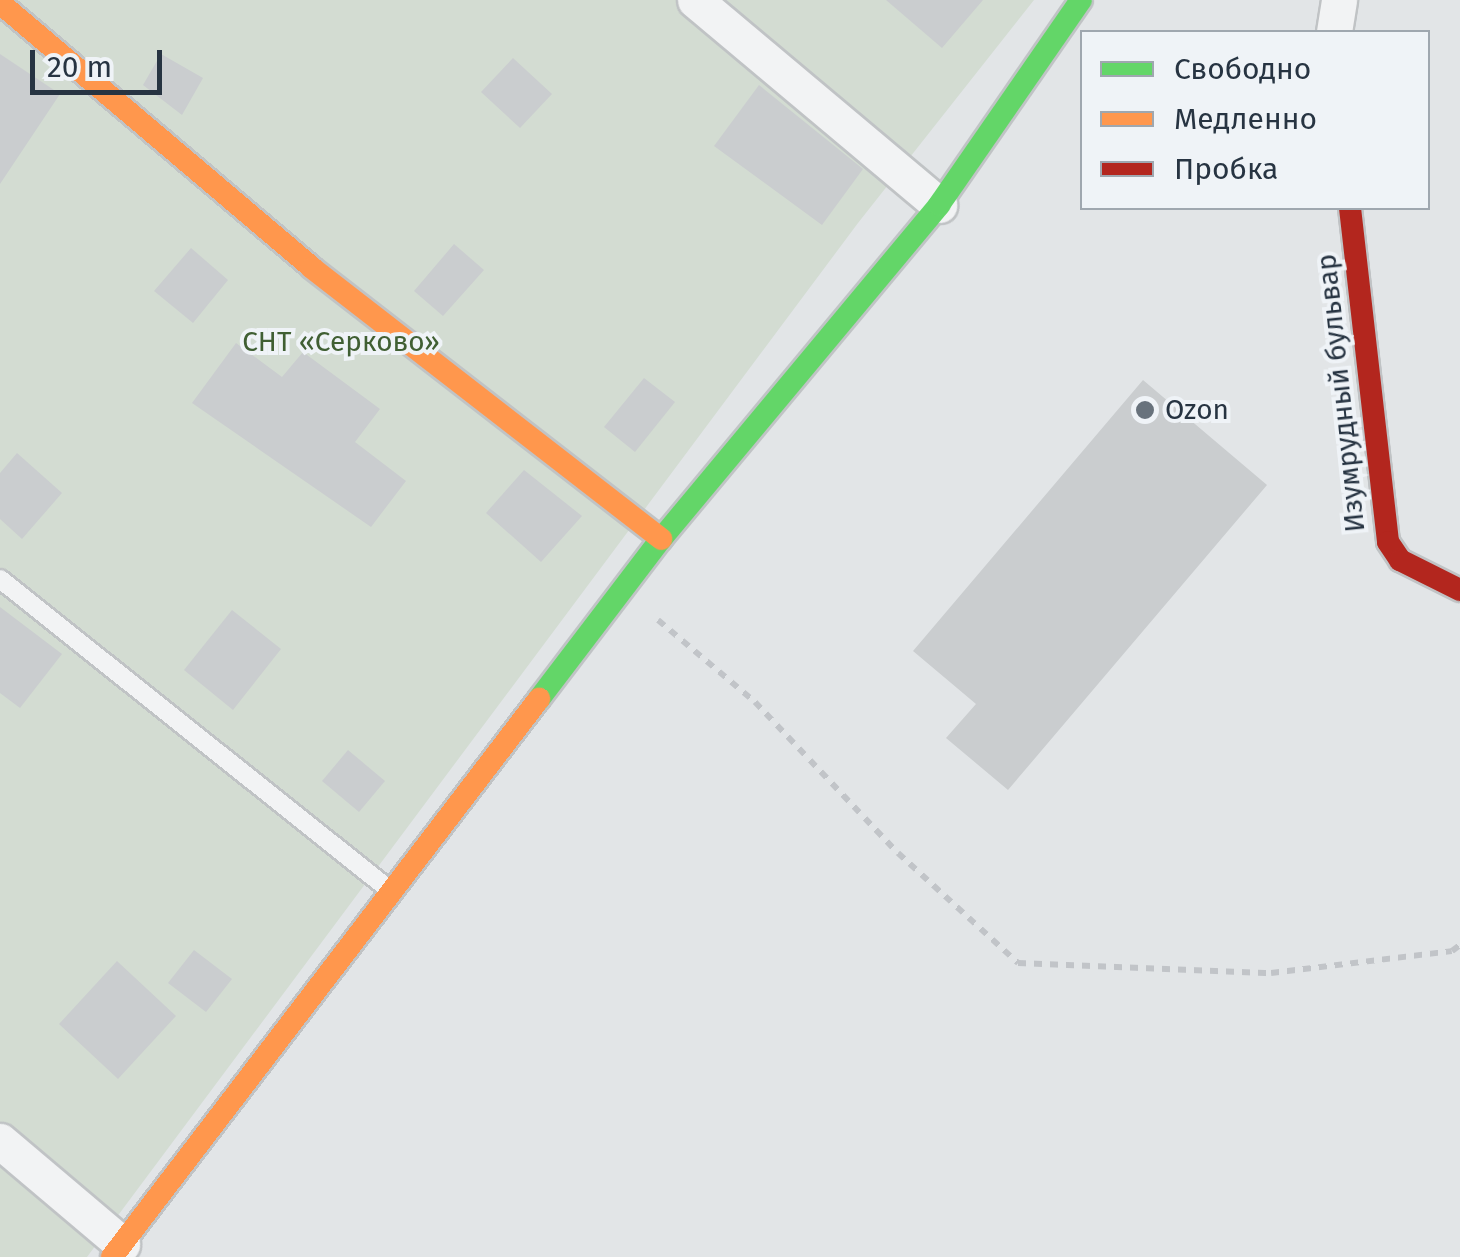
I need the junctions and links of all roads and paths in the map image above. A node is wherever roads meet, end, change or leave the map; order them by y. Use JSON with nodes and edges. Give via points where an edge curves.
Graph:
{"nodes":[{"id":1,"x":695,"y":0,"type":"edge"},
{"id":2,"x":1081,"y":0,"type":"edge"},
{"id":3,"x":1339,"y":0,"type":"edge"},
{"id":4,"x":0,"y":3,"type":"edge"},
{"id":5,"x":1334,"y":30,"type":"edge"},
{"id":6,"x":938,"y":205,"type":"junction"},
{"id":7,"x":1350,"y":210,"type":"edge"},
{"id":8,"x":661,"y":539,"type":"junction"},
{"id":9,"x":0,"y":579,"type":"edge"},
{"id":10,"x":622,"y":589,"type":"junction"},
{"id":11,"x":1460,"y":590,"type":"edge"},
{"id":12,"x":388,"y":890,"type":"junction"},
{"id":13,"x":1460,"y":944,"type":"edge"},
{"id":14,"x":0,"y":1141,"type":"edge"},
{"id":15,"x":117,"y":1250,"type":"edge"}],
"edges":[{"from":1,"to":6,"type":"street"},
{"from":2,"to":6,"type":"main road"},
{"from":3,"to":5,"type":"street"},
{"from":4,"to":8,"type":"main road","via":[[312,268]]},
{"from":6,"to":8,"type":"main road"},
{"from":7,"to":11,"type":"main road","name":"Изумрудный бульвар","via":[[1388,542],[1400,560]]},
{"from":8,"to":10,"type":"main road"},
{"from":9,"to":12,"type":"lane"},
{"from":10,"to":12,"type":"main road"},
{"from":10,"to":13,"type":"path","via":[[755,702],[898,853],[1018,963],[1271,973],[1452,951]]},
{"from":12,"to":15,"type":"main road"},
{"from":14,"to":15,"type":"street"}]}
